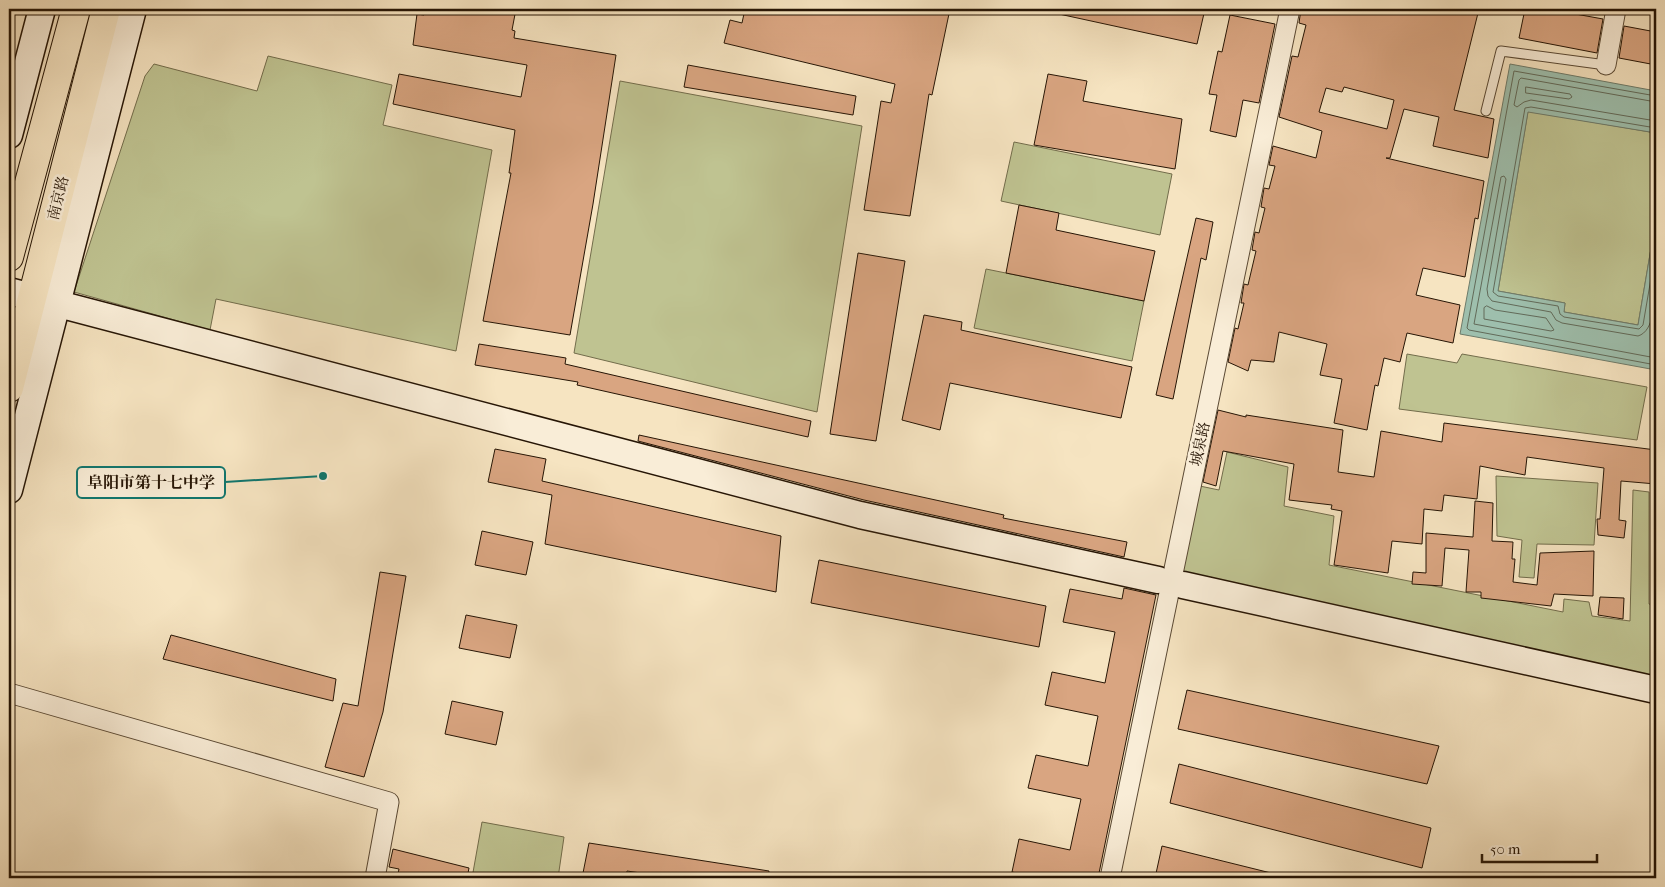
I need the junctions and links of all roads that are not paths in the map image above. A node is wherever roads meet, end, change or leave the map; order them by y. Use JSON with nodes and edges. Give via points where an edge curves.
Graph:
{"nodes":[{"id":1,"x":42,"y":9,"type":"edge"},
{"id":2,"x":76,"y":9,"type":"edge"},
{"id":3,"x":106,"y":9,"type":"edge"},
{"id":4,"x":133,"y":9,"type":"edge"},
{"id":5,"x":1290,"y":9,"type":"edge"},
{"id":6,"x":1616,"y":9,"type":"edge"},
{"id":7,"x":1606,"y":65,"type":"joint"},
{"id":8,"x":1486,"y":111,"type":"dead end"},
{"id":9,"x":9,"y":134,"type":"edge"},
{"id":10,"x":9,"y":258,"type":"edge"},
{"id":11,"x":33,"y":296,"type":"edge"},
{"id":12,"x":9,"y":388,"type":"edge"},
{"id":13,"x":9,"y":490,"type":"edge"},
{"id":14,"x":1158,"y":580,"type":"dead end"},
{"id":15,"x":1183,"y":585,"type":"dead end"},
{"id":16,"x":1656,"y":690,"type":"edge"},
{"id":17,"x":9,"y":693,"type":"edge"},
{"id":18,"x":375,"y":878,"type":"edge"},
{"id":19,"x":1110,"y":878,"type":"edge"}],
"edges":[{"from":1,"to":9,"type":"main road"},
{"from":2,"to":10,"type":"main road"},
{"from":3,"to":11,"type":"main road","name":"南京路"},
{"from":4,"to":11,"type":"main road"},
{"from":5,"to":19,"type":"street","name":"城泉路"},
{"from":6,"to":7,"type":"street"},
{"from":7,"to":8,"type":"lane","via":[[1500,51]]},
{"from":11,"to":12,"type":"main road","name":"南京路"},
{"from":11,"to":13,"type":"main road"},
{"from":11,"to":14,"type":"main road","via":[[860,515]]},
{"from":15,"to":16,"type":"main road"},
{"from":17,"to":18,"type":"street","via":[[388,802]]}]}
